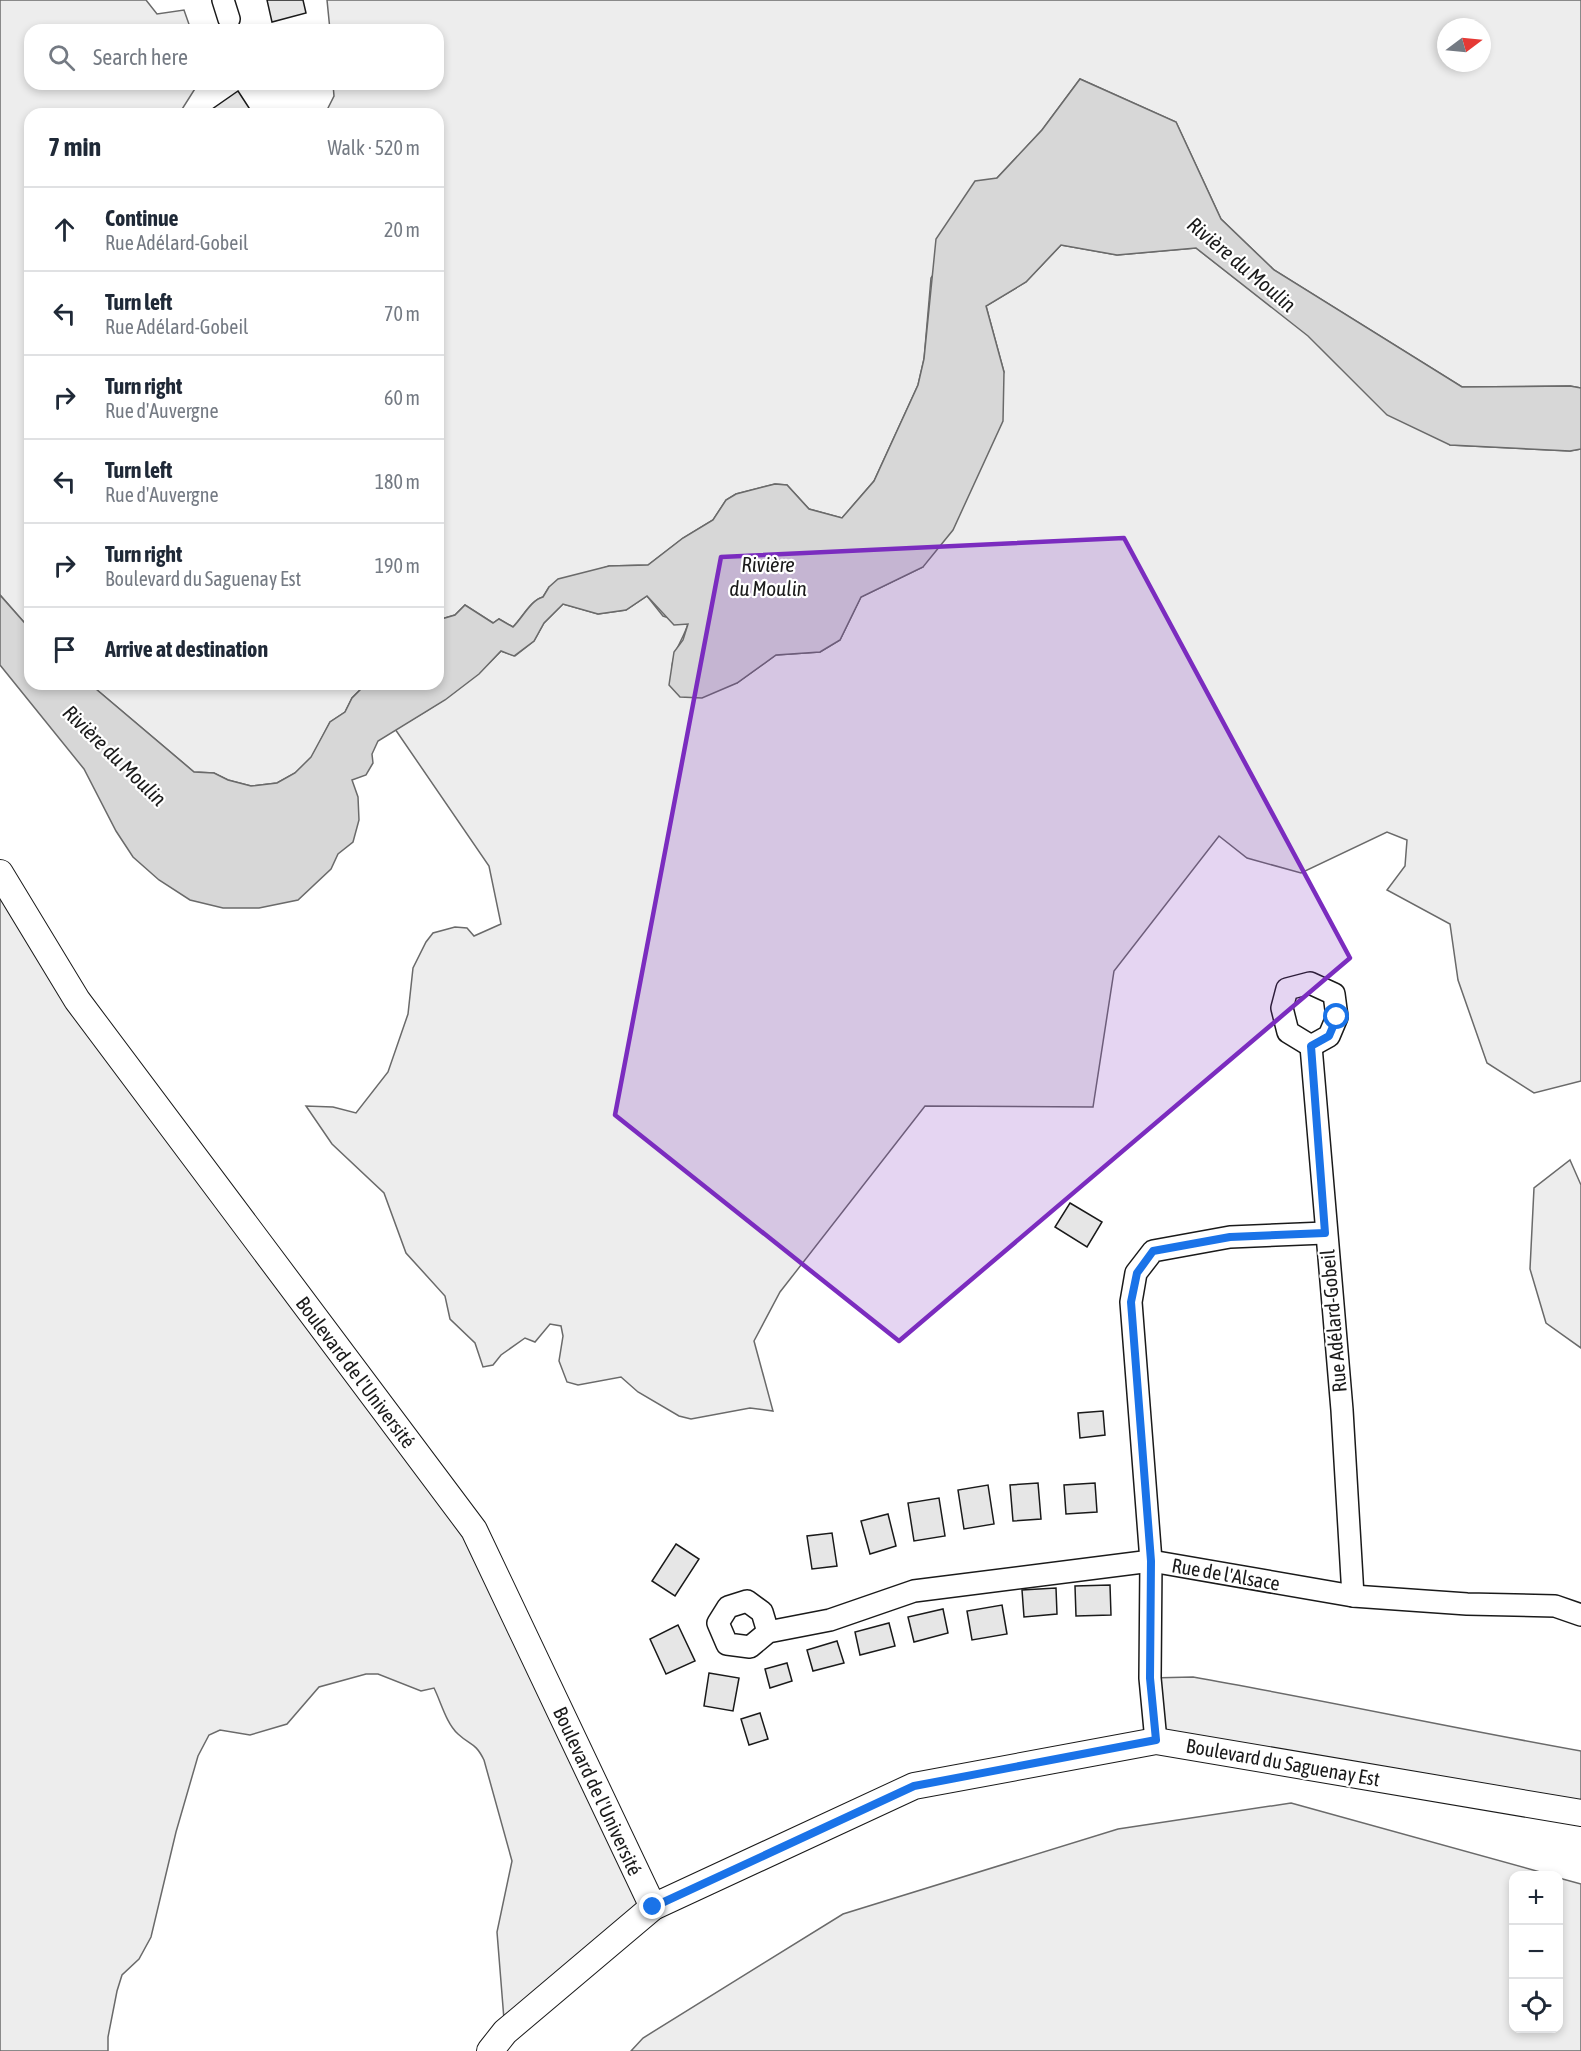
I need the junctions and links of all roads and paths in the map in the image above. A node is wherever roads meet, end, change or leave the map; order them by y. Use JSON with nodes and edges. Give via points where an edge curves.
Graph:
{"nodes":[{"id":1,"x":0,"y":873,"type":"edge"},
{"id":2,"x":1311,"y":1046,"type":"dead end"},
{"id":3,"x":1325,"y":1233,"type":"junction"},
{"id":4,"x":1151,"y":1561,"type":"junction"},
{"id":5,"x":1353,"y":1596,"type":"junction"},
{"id":6,"x":1581,"y":1615,"type":"edge"},
{"id":7,"x":768,"y":1632,"type":"dead end"},
{"id":8,"x":1156,"y":1740,"type":"junction"},
{"id":9,"x":1581,"y":1813,"type":"edge"},
{"id":10,"x":653,"y":1907,"type":"junction"},
{"id":11,"x":490,"y":2051,"type":"edge"}],
"edges":[{"from":1,"to":10,"type":"main road","name":"Boulevard de l'Université","via":[[77,999],[474,1530]]},
{"from":2,"to":3,"type":"street","name":"Rue Adélard-Gobeil"},
{"from":3,"to":4,"type":"street","via":[[1230,1237],[1153,1251],[1137,1273],[1131,1302]]},
{"from":3,"to":5,"type":"street","name":"Rue Adélard-Gobeil","via":[[1342,1410]]},
{"from":4,"to":5,"type":"street","name":"Rue de l'Alsace"},
{"from":4,"to":7,"type":"street","name":"Rue de l'Alsace","via":[[914,1591],[830,1620]]},
{"from":4,"to":8,"type":"street","via":[[1150,1678]]},
{"from":5,"to":6,"type":"street","name":"Rue de l'Alsace","via":[[1555,1606]]},
{"from":8,"to":9,"type":"main road","name":"Boulevard du Saguenay Est"},
{"from":8,"to":10,"type":"main road","name":"Boulevard du Saguenay Est","via":[[914,1786]]},
{"from":10,"to":11,"type":"main road","name":"Boulevard du Saguenay Est","via":[[505,2032]]}]}
